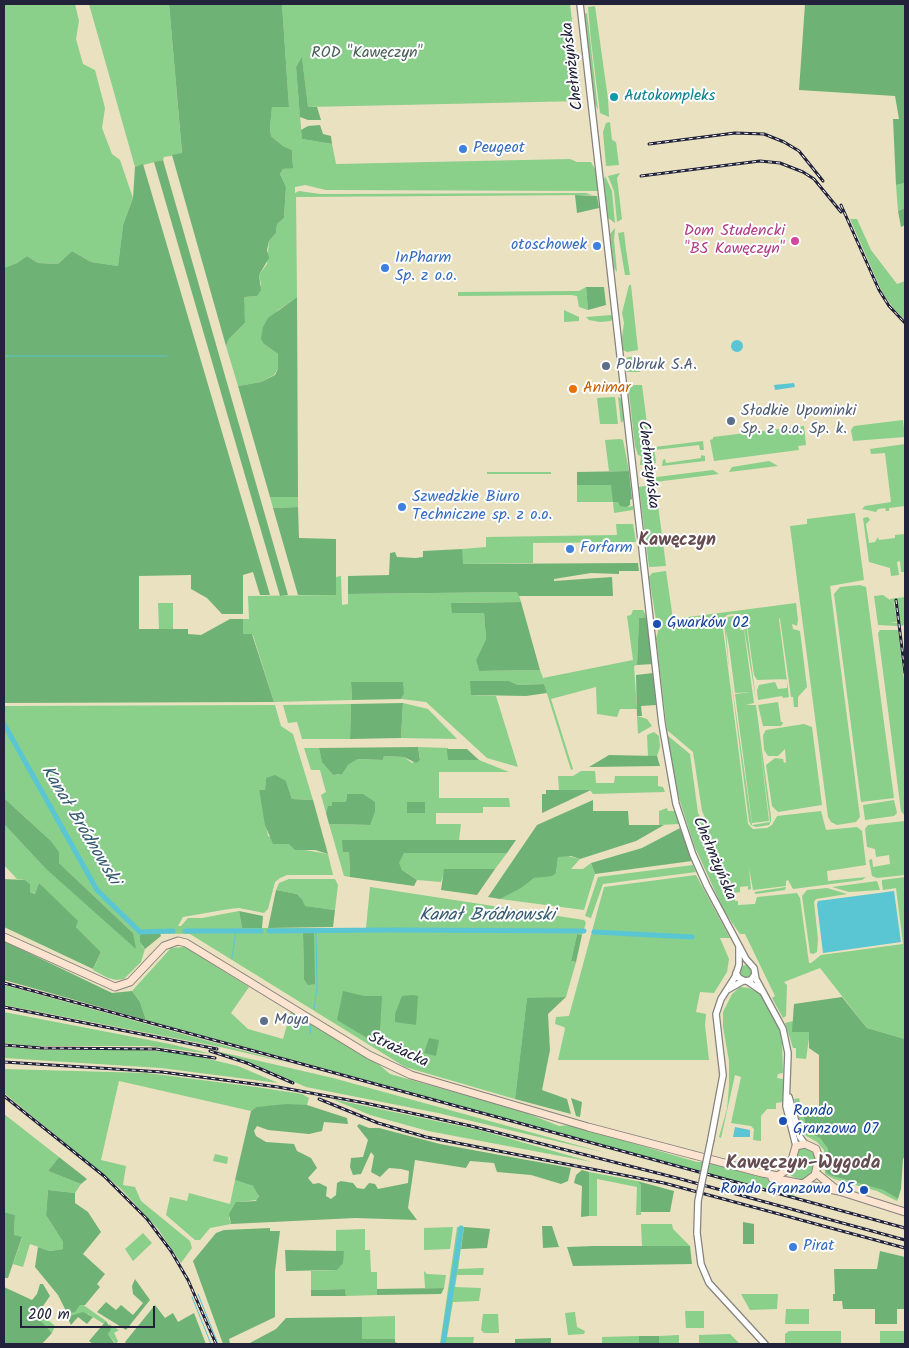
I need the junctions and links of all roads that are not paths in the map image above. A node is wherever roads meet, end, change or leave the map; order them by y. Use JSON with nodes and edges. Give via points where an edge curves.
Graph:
{"nodes":[{"id":1,"x":580,"y":4,"type":"edge"},
{"id":2,"x":4,"y":937,"type":"edge"},
{"id":3,"x":739,"y":947,"type":"junction"},
{"id":4,"x":751,"y":964,"type":"junction"},
{"id":5,"x":737,"y":968,"type":"junction"},
{"id":6,"x":755,"y":973,"type":"junction"},
{"id":7,"x":745,"y":981,"type":"junction"},
{"id":8,"x":725,"y":992,"type":"junction"},
{"id":9,"x":765,"y":994,"type":"junction"},
{"id":10,"x":788,"y":1092,"type":"junction"},
{"id":11,"x":805,"y":1144,"type":"junction"},
{"id":12,"x":796,"y":1146,"type":"junction"},
{"id":13,"x":789,"y":1168,"type":"junction"},
{"id":14,"x":762,"y":1173,"type":"junction"},
{"id":15,"x":816,"y":1173,"type":"junction"},
{"id":16,"x":791,"y":1180,"type":"junction"},
{"id":17,"x":803,"y":1184,"type":"junction"},
{"id":18,"x":839,"y":1191,"type":"junction"},
{"id":19,"x":905,"y":1212,"type":"edge"},
{"id":20,"x":765,"y":1344,"type":"edge"}],
"edges":[{"from":1,"to":3,"type":"street","name":"Chełmżyńska","via":[[662,724],[676,804],[693,855]]},
{"from":2,"to":14,"type":"main road","name":"Strażacka","via":[[109,986],[130,982],[164,946],[178,941],[186,943],[369,1055],[404,1072],[588,1127]]},
{"from":3,"to":4,"type":"street","name":"Chełmżyńska"},
{"from":3,"to":5,"type":"street"},
{"from":4,"to":5,"type":"street","via":[[744,963]]},
{"from":4,"to":6,"type":"street"},
{"from":5,"to":7,"type":"street","via":[[738,977]]},
{"from":5,"to":8,"type":"street"},
{"from":6,"to":7,"type":"street","via":[[753,978]]},
{"from":6,"to":9,"type":"street"},
{"from":7,"to":8,"type":"street"},
{"from":7,"to":9,"type":"street"},
{"from":8,"to":20,"type":"street","bridge":true,"via":[[716,1014],[723,1079],[698,1201],[697,1233],[701,1264],[709,1283]]},
{"from":9,"to":10,"type":"street","via":[[786,1035]]},
{"from":10,"to":11,"type":"street","via":[[800,1137]]},
{"from":10,"to":12,"type":"street","via":[[786,1106]]},
{"from":11,"to":12,"type":"main road"},
{"from":11,"to":15,"type":"main road","via":[[818,1153]]},
{"from":12,"to":13,"type":"main road"},
{"from":13,"to":14,"type":"main road","name":"Strażacka","via":[[778,1176]]},
{"from":13,"to":16,"type":"main road"},
{"from":14,"to":16,"type":"main road","name":"Strażacka","via":[[777,1180]]},
{"from":15,"to":17,"type":"main road"},
{"from":15,"to":18,"type":"main road"},
{"from":16,"to":17,"type":"main road"},
{"from":17,"to":18,"type":"main road"},
{"from":18,"to":19,"type":"main road"}]}
